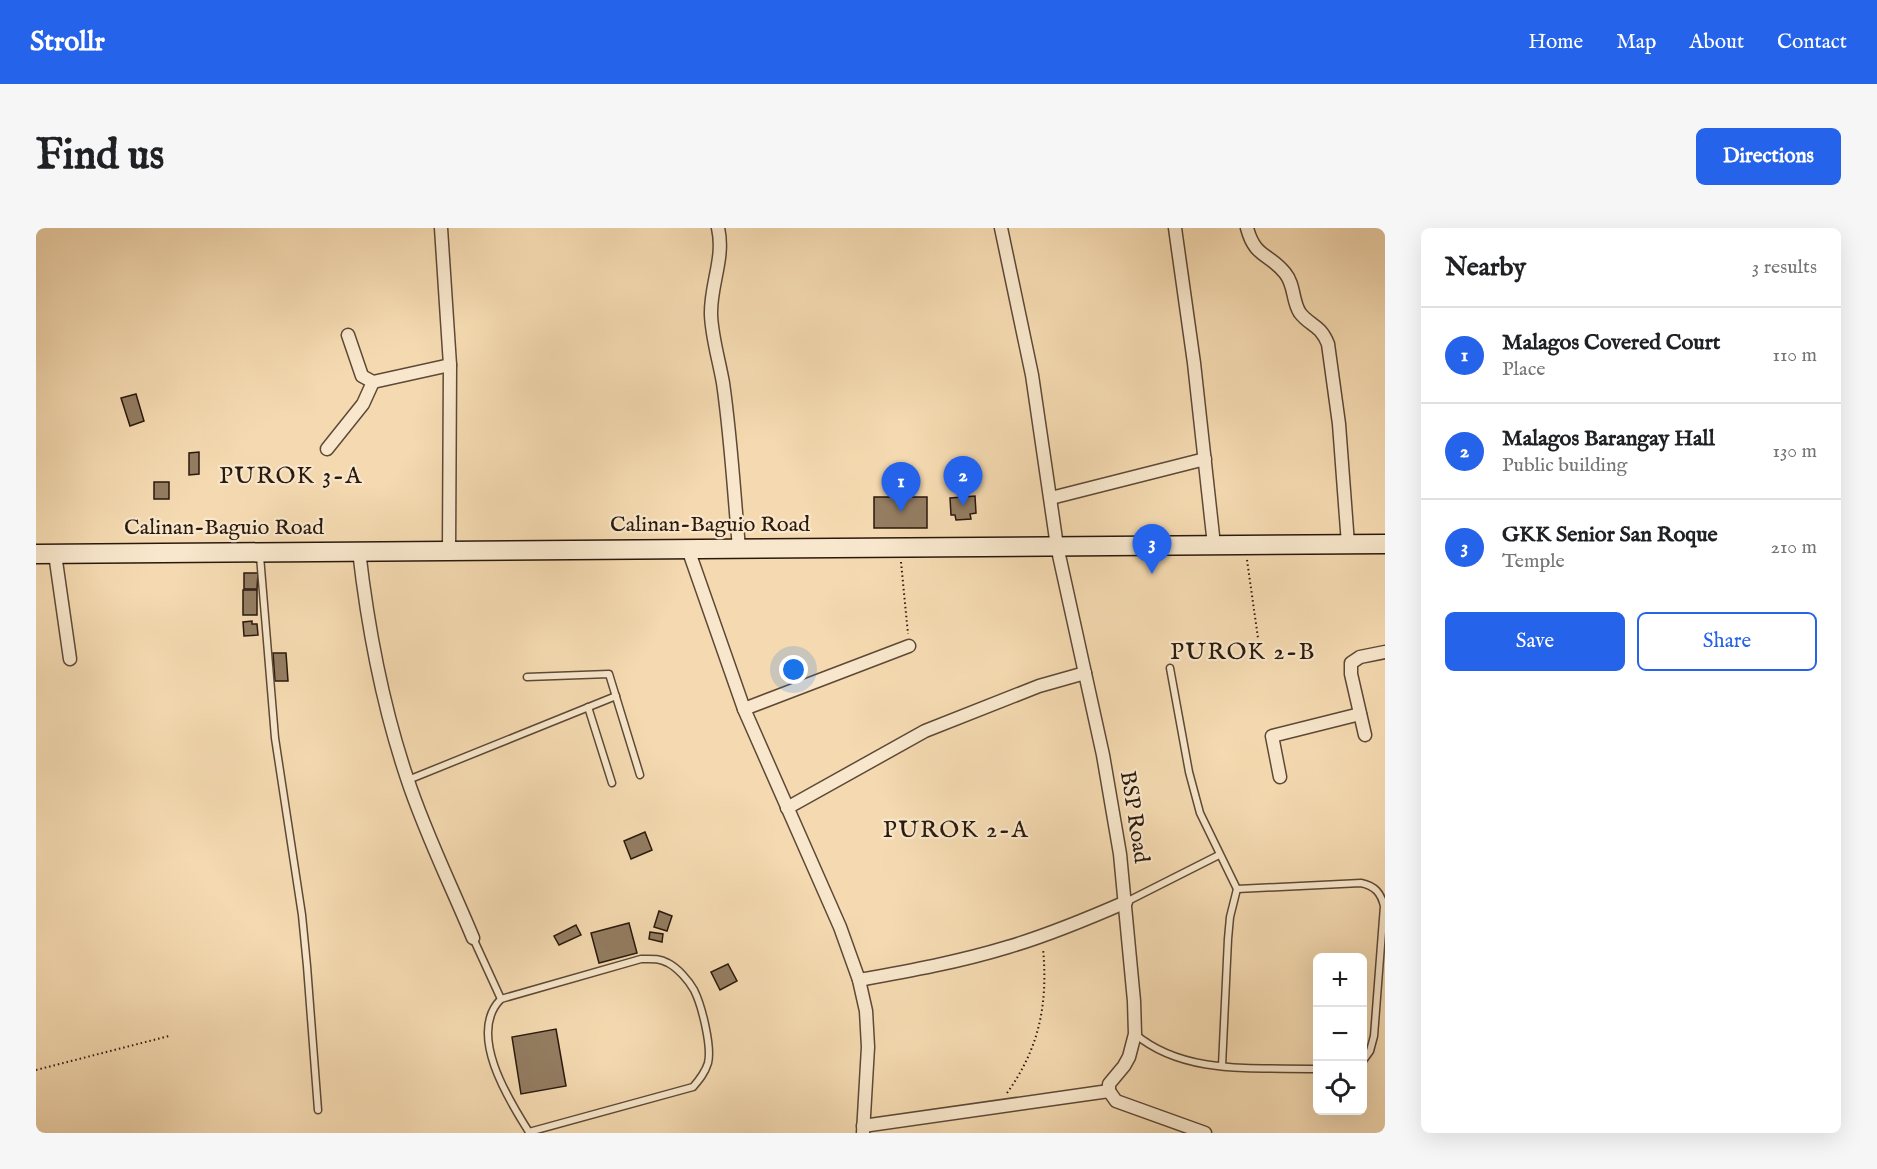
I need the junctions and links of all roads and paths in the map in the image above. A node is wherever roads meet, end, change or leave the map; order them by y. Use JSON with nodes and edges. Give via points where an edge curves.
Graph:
{"nodes":[{"id":1,"x":441,"y":228,"type":"edge"},
{"id":2,"x":718,"y":228,"type":"edge"},
{"id":3,"x":1001,"y":228,"type":"edge"},
{"id":4,"x":1175,"y":228,"type":"edge"},
{"id":5,"x":1247,"y":228,"type":"edge"},
{"id":6,"x":348,"y":335,"type":"dead end"},
{"id":7,"x":450,"y":365,"type":"junction"},
{"id":8,"x":373,"y":382,"type":"junction"},
{"id":9,"x":327,"y":449,"type":"dead end"},
{"id":10,"x":1205,"y":459,"type":"junction"},
{"id":11,"x":1051,"y":498,"type":"junction"},
{"id":12,"x":1348,"y":544,"type":"junction"},
{"id":13,"x":1385,"y":544,"type":"edge"},
{"id":14,"x":1214,"y":545,"type":"junction"},
{"id":15,"x":1244,"y":545,"type":"junction"},
{"id":16,"x":1057,"y":546,"type":"junction"},
{"id":17,"x":901,"y":547,"type":"junction"},
{"id":18,"x":739,"y":548,"type":"junction"},
{"id":19,"x":688,"y":549,"type":"junction"},
{"id":20,"x":359,"y":551,"type":"junction"},
{"id":21,"x":449,"y":551,"type":"junction"},
{"id":22,"x":260,"y":552,"type":"junction"},
{"id":23,"x":36,"y":554,"type":"edge"},
{"id":24,"x":55,"y":554,"type":"junction"},
{"id":25,"x":1258,"y":638,"type":"dead end"},
{"id":26,"x":909,"y":646,"type":"joint"},
{"id":27,"x":1385,"y":652,"type":"edge"},
{"id":28,"x":70,"y":659,"type":"dead end"},
{"id":29,"x":1170,"y":668,"type":"dead end"},
{"id":30,"x":1085,"y":673,"type":"junction"},
{"id":31,"x":527,"y":677,"type":"dead end"},
{"id":32,"x":616,"y":696,"type":"junction"},
{"id":33,"x":588,"y":707,"type":"junction"},
{"id":34,"x":744,"y":709,"type":"junction"},
{"id":35,"x":1360,"y":714,"type":"junction"},
{"id":36,"x":1365,"y":735,"type":"dead end"},
{"id":37,"x":640,"y":775,"type":"dead end"},
{"id":38,"x":1280,"y":777,"type":"dead end"},
{"id":39,"x":407,"y":780,"type":"junction"},
{"id":40,"x":612,"y":783,"type":"dead end"},
{"id":41,"x":787,"y":808,"type":"junction"},
{"id":42,"x":1220,"y":855,"type":"junction"},
{"id":43,"x":1237,"y":889,"type":"junction"},
{"id":44,"x":1126,"y":902,"type":"junction"},
{"id":45,"x":1042,"y":936,"type":"junction"},
{"id":46,"x":473,"y":938,"type":"joint"},
{"id":47,"x":859,"y":980,"type":"junction"},
{"id":48,"x":501,"y":999,"type":"junction"},
{"id":49,"x":1135,"y":1034,"type":"junction"},
{"id":50,"x":169,"y":1036,"type":"dead end"},
{"id":51,"x":1363,"y":1061,"type":"edge"},
{"id":52,"x":1222,"y":1066,"type":"junction"},
{"id":53,"x":1313,"y":1069,"type":"edge"},
{"id":54,"x":36,"y":1070,"type":"edge"},
{"id":55,"x":1108,"y":1091,"type":"junction"},
{"id":56,"x":994,"y":1107,"type":"junction"},
{"id":57,"x":318,"y":1110,"type":"dead end"},
{"id":58,"x":863,"y":1129,"type":"edge"},
{"id":59,"x":1205,"y":1133,"type":"edge"}],
"edges":[{"from":1,"to":7,"type":"street"},
{"from":2,"to":18,"type":"street","via":[[720,250],[711,315],[725,404]]},
{"from":3,"to":11,"type":"street","name":"BSP Road","via":[[1032,375]]},
{"from":4,"to":10,"type":"street"},
{"from":5,"to":12,"type":"street","via":[[1258,252],[1286,274],[1300,312],[1323,332],[1328,344]]},
{"from":6,"to":8,"type":"street","via":[[362,376]]},
{"from":7,"to":8,"type":"street"},
{"from":7,"to":21,"type":"street"},
{"from":8,"to":9,"type":"street","via":[[363,405]]},
{"from":10,"to":11,"type":"street"},
{"from":10,"to":14,"type":"street"},
{"from":11,"to":16,"type":"street","name":"BSP Road"},
{"from":12,"to":13,"type":"main road","name":"Calinan-Baguio Road"},
{"from":12,"to":15,"type":"main road","name":"Calinan-Baguio Road"},
{"from":14,"to":15,"type":"main road","name":"Calinan-Baguio Road"},
{"from":14,"to":16,"type":"main road","name":"Calinan-Baguio Road"},
{"from":15,"to":25,"type":"path"},
{"from":16,"to":17,"type":"main road","name":"Calinan-Baguio Road"},
{"from":16,"to":30,"type":"street","name":"BSP Road"},
{"from":17,"to":18,"type":"main road","name":"Calinan-Baguio Road"},
{"from":17,"to":26,"type":"path"},
{"from":18,"to":19,"type":"main road","name":"Calinan-Baguio Road"},
{"from":19,"to":21,"type":"main road","name":"Calinan-Baguio Road"},
{"from":19,"to":34,"type":"street"},
{"from":20,"to":21,"type":"main road","name":"Calinan-Baguio Road"},
{"from":20,"to":22,"type":"main road","name":"Calinan-Baguio Road"},
{"from":20,"to":39,"type":"street","via":[[375,660]]},
{"from":22,"to":24,"type":"main road","name":"Calinan-Baguio Road"},
{"from":22,"to":57,"type":"lane","via":[[275,738],[302,915]]},
{"from":23,"to":24,"type":"main road","name":"Calinan-Baguio Road"},
{"from":24,"to":28,"type":"street"},
{"from":26,"to":34,"type":"street"},
{"from":27,"to":35,"type":"street","via":[[1351,663]]},
{"from":29,"to":42,"type":"lane","via":[[1189,772],[1200,813]]},
{"from":30,"to":41,"type":"street","via":[[1039,686],[926,731]]},
{"from":30,"to":44,"type":"street","name":"BSP Road","via":[[1103,755]]},
{"from":31,"to":32,"type":"lane","via":[[609,674]]},
{"from":32,"to":33,"type":"lane"},
{"from":32,"to":37,"type":"lane"},
{"from":33,"to":39,"type":"lane"},
{"from":33,"to":40,"type":"lane"},
{"from":34,"to":41,"type":"street"},
{"from":35,"to":36,"type":"street"},
{"from":35,"to":38,"type":"street","via":[[1272,736]]},
{"from":39,"to":46,"type":"street"},
{"from":41,"to":47,"type":"street"},
{"from":42,"to":43,"type":"lane"},
{"from":42,"to":44,"type":"lane"},
{"from":43,"to":51,"type":"lane","via":[[1361,883],[1377,890],[1384,906],[1374,1036]]},
{"from":43,"to":52,"type":"lane","via":[[1228,939]]},
{"from":44,"to":45,"type":"street"},
{"from":44,"to":49,"type":"street","name":"BSP Road"},
{"from":45,"to":47,"type":"street","via":[[942,964]]},
{"from":45,"to":56,"type":"path","via":[[1046,977],[1042,1015],[1020,1073]]},
{"from":46,"to":48,"type":"lane"},
{"from":47,"to":58,"type":"street","via":[[868,1047]]},
{"from":48,"to":48,"type":"lane","via":[[488,1020],[489,1039],[507,1097],[529,1132],[693,1087],[708,1063],[709,1047],[694,991],[670,963],[656,959],[620,964]]},
{"from":49,"to":52,"type":"lane","via":[[1180,1059]]},
{"from":49,"to":55,"type":"street","name":"BSP Road","via":[[1129,1057]]},
{"from":50,"to":54,"type":"path"},
{"from":52,"to":53,"type":"lane"},
{"from":55,"to":56,"type":"street"},
{"from":55,"to":59,"type":"street","via":[[1116,1101]]},
{"from":56,"to":58,"type":"street"}]}
